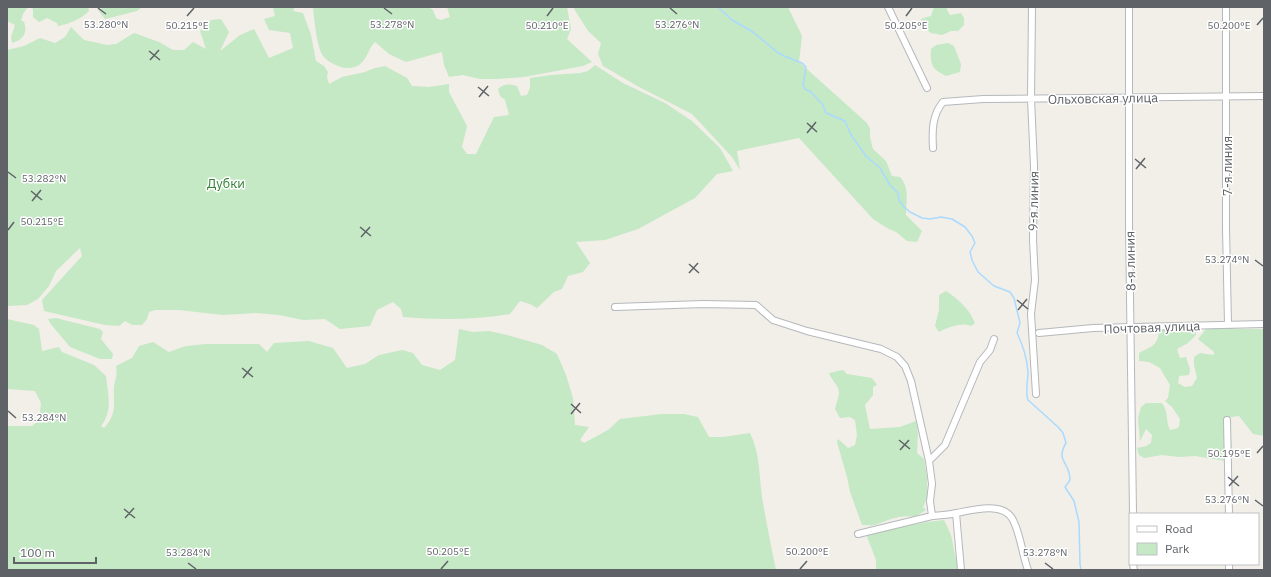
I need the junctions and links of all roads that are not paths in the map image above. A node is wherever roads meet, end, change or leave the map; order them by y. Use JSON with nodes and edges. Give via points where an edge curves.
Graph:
{"nodes":[{"id":1,"x":888,"y":7,"type":"edge"},
{"id":2,"x":1032,"y":7,"type":"edge"},
{"id":3,"x":1129,"y":7,"type":"edge"},
{"id":4,"x":1226,"y":7,"type":"edge"},
{"id":5,"x":927,"y":88,"type":"dead end"},
{"id":6,"x":1227,"y":96,"type":"junction"},
{"id":7,"x":1264,"y":96,"type":"edge"},
{"id":8,"x":1130,"y":97,"type":"junction"},
{"id":9,"x":1032,"y":99,"type":"junction"},
{"id":10,"x":933,"y":148,"type":"dead end"},
{"id":11,"x":615,"y":307,"type":"dead end"},
{"id":12,"x":1228,"y":324,"type":"junction"},
{"id":13,"x":1264,"y":324,"type":"edge"},
{"id":14,"x":1131,"y":328,"type":"junction"},
{"id":15,"x":1040,"y":333,"type":"dead end"},
{"id":16,"x":994,"y":339,"type":"dead end"},
{"id":17,"x":1036,"y":394,"type":"dead end"},
{"id":18,"x":1227,"y":420,"type":"dead end"},
{"id":19,"x":929,"y":461,"type":"junction"},
{"id":20,"x":956,"y":513,"type":"junction"},
{"id":21,"x":1133,"y":513,"type":"edge"},
{"id":22,"x":1229,"y":513,"type":"edge"},
{"id":23,"x":932,"y":516,"type":"junction"},
{"id":24,"x":858,"y":534,"type":"dead end"},
{"id":25,"x":961,"y":570,"type":"edge"},
{"id":26,"x":1028,"y":570,"type":"edge"}],
"edges":[{"from":1,"to":5,"type":"street"},
{"from":2,"to":9,"type":"street","name":"9-я линия"},
{"from":3,"to":8,"type":"street","name":"8-я линия"},
{"from":4,"to":6,"type":"street","name":"7-я линия"},
{"from":6,"to":7,"type":"street","name":"Ольховская улица"},
{"from":6,"to":8,"type":"street","name":"Ольховская улица"},
{"from":6,"to":12,"type":"street","name":"7-я линия"},
{"from":8,"to":9,"type":"street","name":"Ольховская улица"},
{"from":8,"to":14,"type":"street","name":"8-я линия"},
{"from":9,"to":10,"type":"street","name":"Ольховская улица","via":[[943,102],[933,120]]},
{"from":9,"to":17,"type":"street","name":"9-я линия","via":[[1035,280],[1031,314]]},
{"from":11,"to":19,"type":"street","via":[[756,305],[773,320],[881,349],[897,357],[905,366],[911,381]]},
{"from":12,"to":13,"type":"street","name":"Почтовая улица"},
{"from":12,"to":14,"type":"street","name":"Почтовая улица"},
{"from":14,"to":15,"type":"street","name":"Почтовая улица","via":[[1092,328]]},
{"from":14,"to":21,"type":"street","name":"8-я линия"},
{"from":16,"to":19,"type":"street","via":[[990,350],[980,362],[946,445]]},
{"from":18,"to":22,"type":"street"},
{"from":19,"to":23,"type":"street"},
{"from":20,"to":23,"type":"street"},
{"from":20,"to":25,"type":"street"},
{"from":20,"to":26,"type":"street","via":[[983,508],[1004,511],[1012,518],[1017,528]]},
{"from":23,"to":24,"type":"street"}]}
